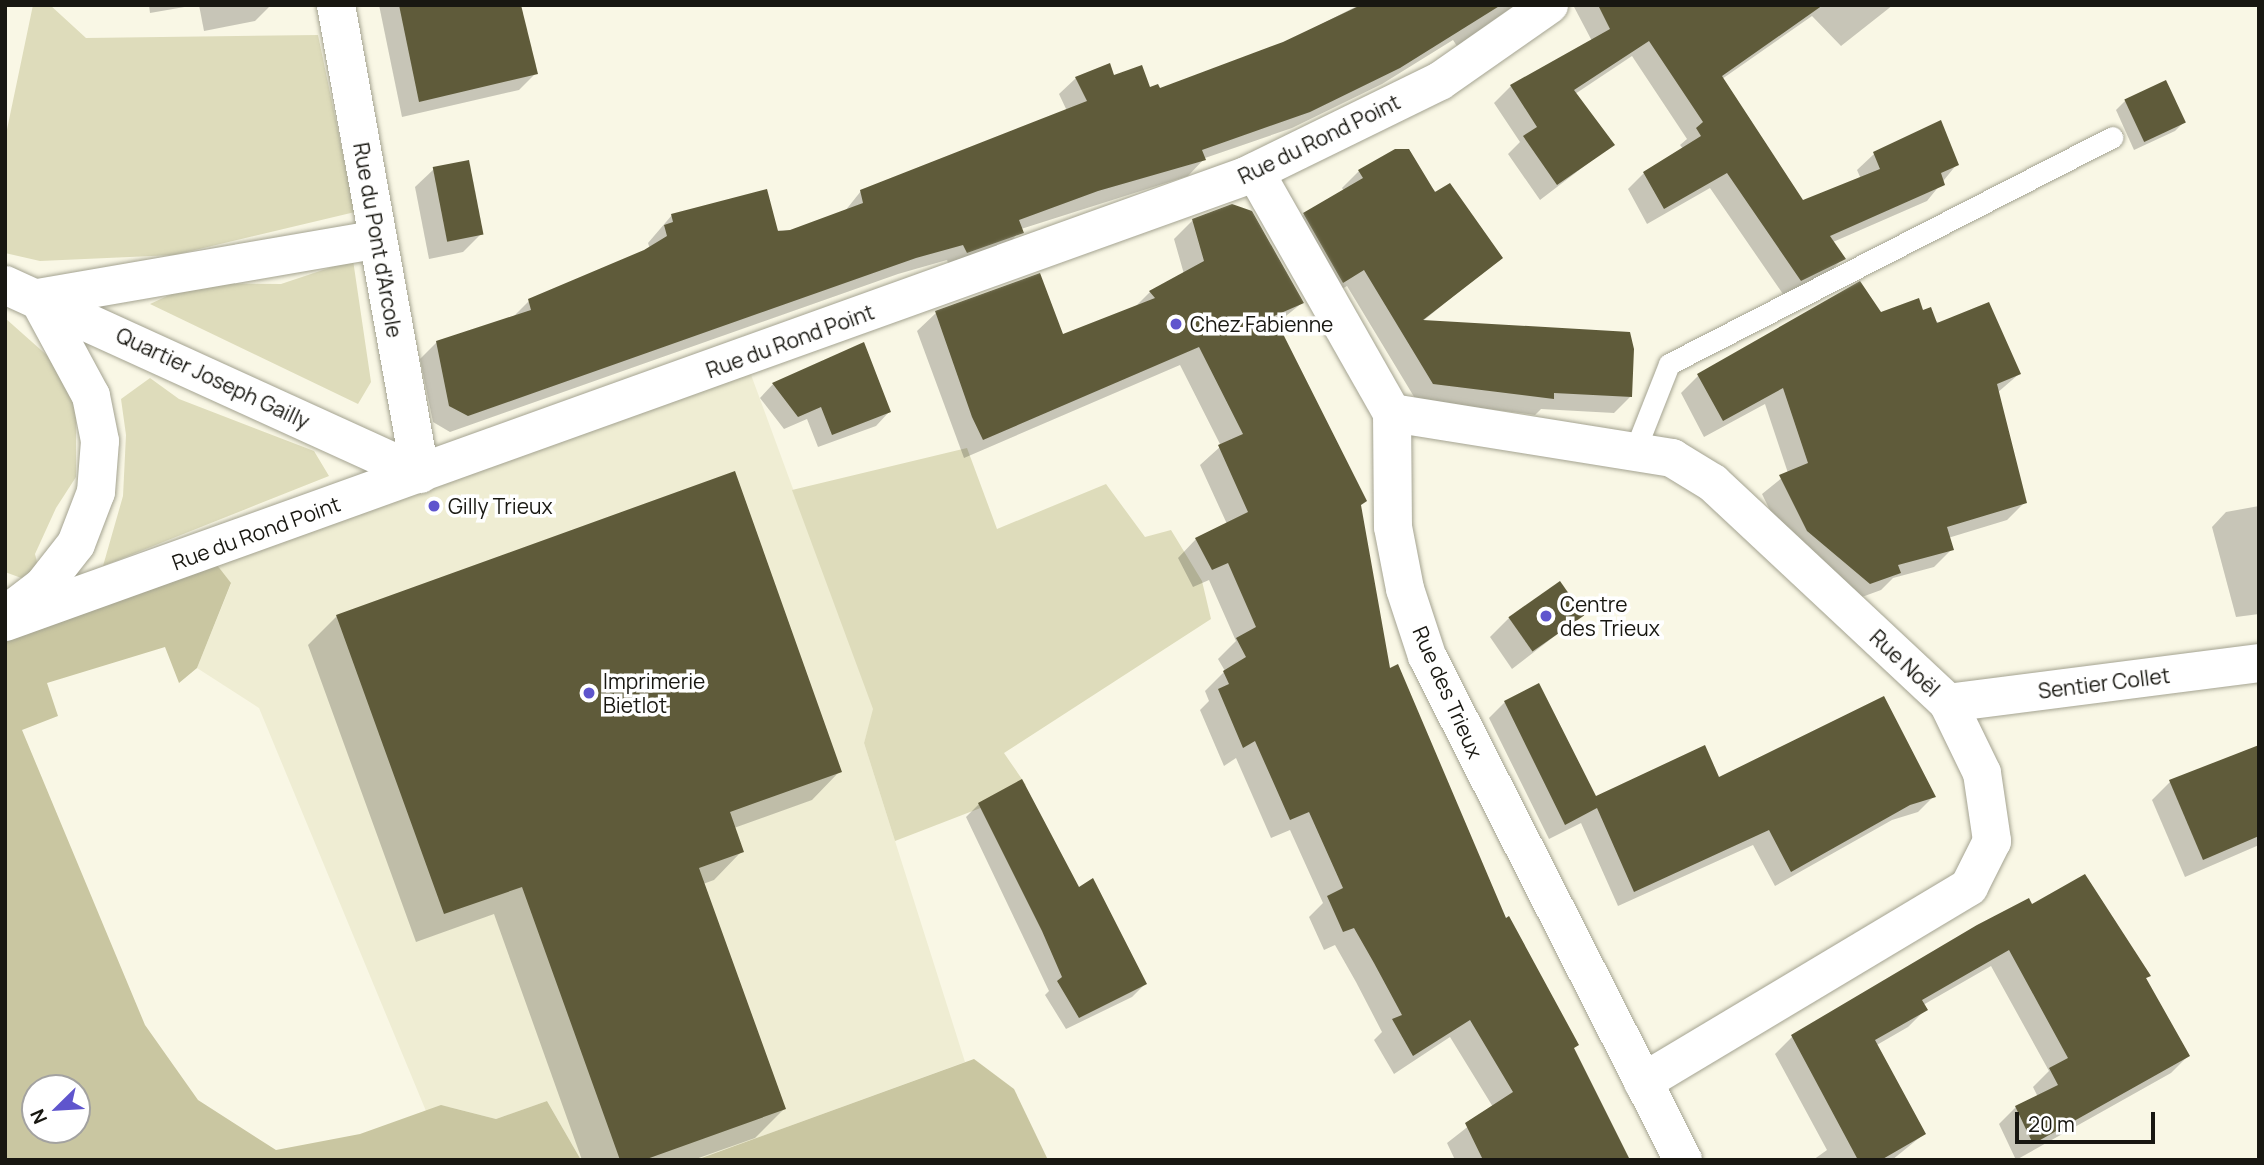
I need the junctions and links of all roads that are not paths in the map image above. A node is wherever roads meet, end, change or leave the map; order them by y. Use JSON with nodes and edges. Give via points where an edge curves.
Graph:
{"nodes":[{"id":1,"x":336,"y":5,"type":"edge"},
{"id":2,"x":1549,"y":5,"type":"edge"},
{"id":3,"x":2112,"y":137,"type":"dead end"},
{"id":4,"x":1255,"y":172,"type":"junction"},
{"id":5,"x":378,"y":239,"type":"junction"},
{"id":6,"x":21,"y":292,"type":"edge"},
{"id":7,"x":1392,"y":413,"type":"junction"},
{"id":8,"x":1635,"y":450,"type":"junction"},
{"id":9,"x":420,"y":474,"type":"junction"},
{"id":10,"x":5,"y":615,"type":"edge"},
{"id":11,"x":5,"y":622,"type":"edge"},
{"id":12,"x":2259,"y":663,"type":"edge"},
{"id":13,"x":1948,"y":703,"type":"junction"},
{"id":14,"x":1643,"y":1082,"type":"junction"},
{"id":15,"x":1684,"y":1160,"type":"edge"}],
"edges":[{"from":1,"to":5,"type":"street","name":"Rue du Pont d'Arcole"},
{"from":2,"to":4,"type":"street","name":"Rue du Rond Point","via":[[1440,81]]},
{"from":3,"to":8,"type":"lane","via":[[1669,364]]},
{"from":4,"to":7,"type":"street","name":"Rue des Trieux"},
{"from":4,"to":9,"type":"street","name":"Rue du Rond Point"},
{"from":5,"to":6,"type":"street"},
{"from":5,"to":9,"type":"street","name":"Rue du Pont d'Arcole"},
{"from":6,"to":9,"type":"street","name":"Quartier Joseph Gailly"},
{"from":6,"to":10,"type":"street","via":[[91,396],[100,442],[96,492],[76,544],[43,586]]},
{"from":7,"to":8,"type":"street","name":"Rue Noël"},
{"from":7,"to":14,"type":"street","name":"Rue des Trieux","via":[[1394,527],[1405,589],[1427,656]]},
{"from":8,"to":13,"type":"street","name":"Rue Noël","via":[[1672,458],[1713,483]]},
{"from":9,"to":11,"type":"street","name":"Rue du Rond Point"},
{"from":12,"to":13,"type":"street","name":"Sentier Collet"},
{"from":13,"to":14,"type":"street","name":"Rue Noël","via":[[1982,773],[1992,841],[1969,887]]},
{"from":14,"to":15,"type":"street","name":"Rue des Trieux"}]}
